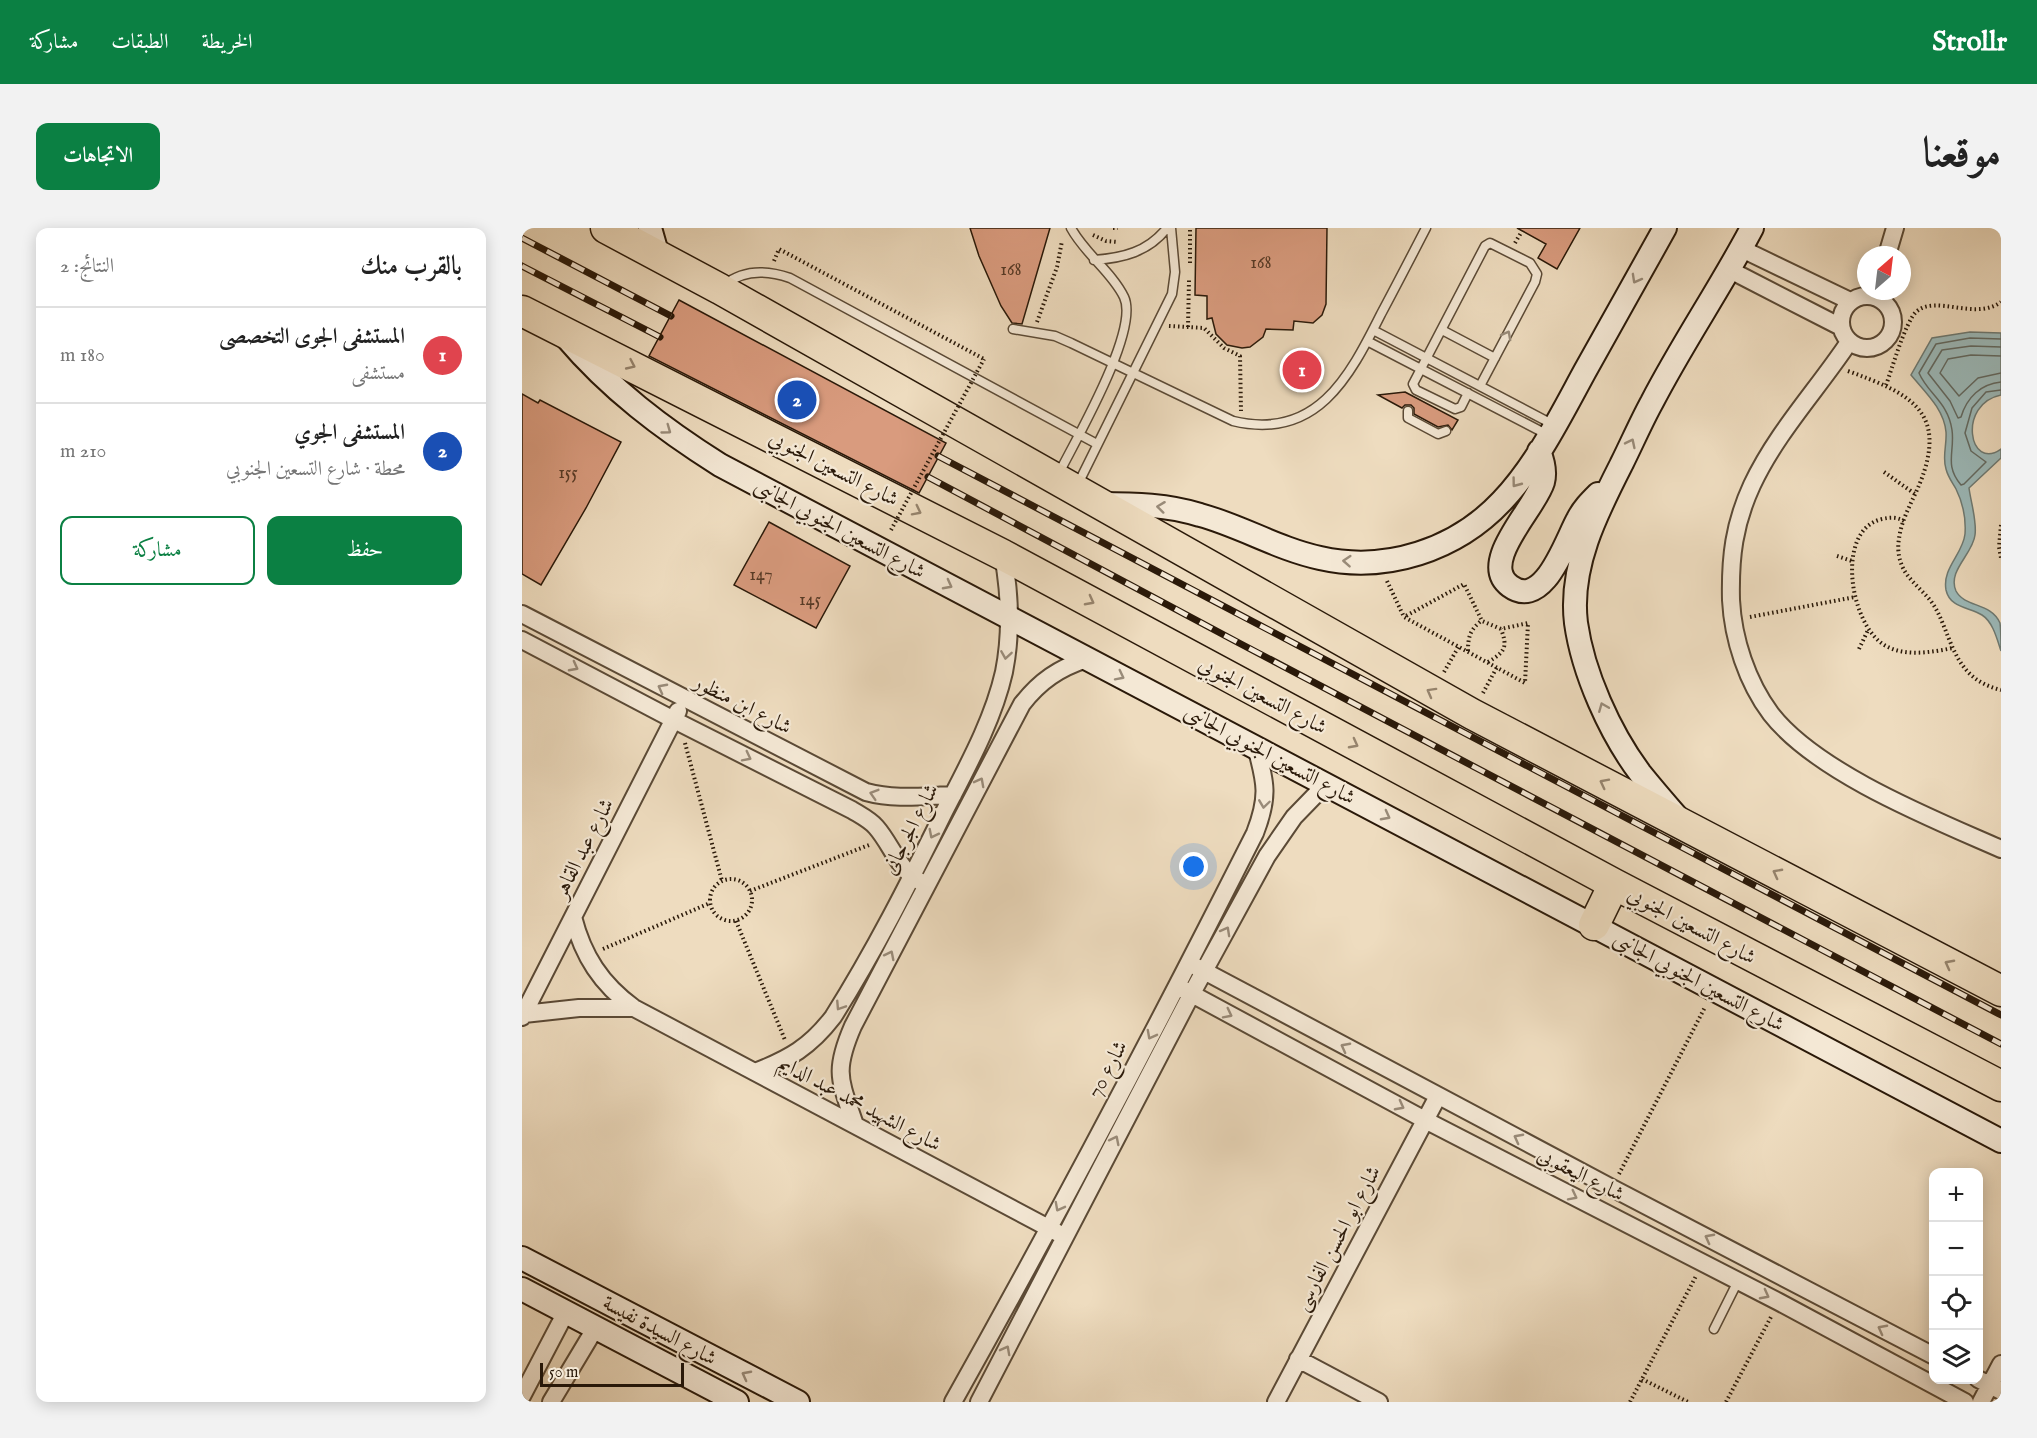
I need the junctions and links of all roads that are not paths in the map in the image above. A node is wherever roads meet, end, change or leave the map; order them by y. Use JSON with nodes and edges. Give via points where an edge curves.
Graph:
{"nodes":[{"id":1,"x":606,"y":228,"type":"edge"},
{"id":2,"x":1071,"y":228,"type":"edge"},
{"id":3,"x":1169,"y":228,"type":"edge"},
{"id":4,"x":1426,"y":228,"type":"edge"},
{"id":5,"x":1665,"y":228,"type":"edge"},
{"id":6,"x":1752,"y":228,"type":"edge"},
{"id":7,"x":1895,"y":228,"type":"edge"},
{"id":8,"x":654,"y":242,"type":"edge"},
{"id":9,"x":1890,"y":246,"type":"edge"},
{"id":10,"x":1742,"y":249,"type":"junction"},
{"id":11,"x":1094,"y":260,"type":"junction"},
{"id":12,"x":1730,"y":270,"type":"junction"},
{"id":13,"x":720,"y":289,"type":"junction"},
{"id":14,"x":1857,"y":297,"type":"edge"},
{"id":15,"x":1882,"y":300,"type":"edge"},
{"id":16,"x":1850,"y":301,"type":"junction"},
{"id":17,"x":522,"y":311,"type":"edge"},
{"id":18,"x":1840,"y":327,"type":"junction"},
{"id":19,"x":1013,"y":329,"type":"dead end"},
{"id":20,"x":1373,"y":330,"type":"junction"},
{"id":21,"x":1442,"y":330,"type":"junction"},
{"id":22,"x":563,"y":333,"type":"junction"},
{"id":23,"x":1367,"y":341,"type":"junction"},
{"id":24,"x":1849,"y":342,"type":"junction"},
{"id":25,"x":1426,"y":358,"type":"junction"},
{"id":26,"x":1495,"y":358,"type":"junction"},
{"id":27,"x":1114,"y":363,"type":"junction"},
{"id":28,"x":1421,"y":369,"type":"junction"},
{"id":29,"x":1135,"y":372,"type":"junction"},
{"id":30,"x":1480,"y":387,"type":"junction"},
{"id":31,"x":1468,"y":393,"type":"junction"},
{"id":32,"x":1408,"y":411,"type":"dead end"},
{"id":33,"x":1446,"y":431,"type":"dead end"},
{"id":34,"x":1079,"y":435,"type":"junction"},
{"id":35,"x":1548,"y":437,"type":"junction"},
{"id":36,"x":1097,"y":444,"type":"junction"},
{"id":37,"x":1066,"y":484,"type":"junction"},
{"id":38,"x":1611,"y":485,"type":"junction"},
{"id":39,"x":1100,"y":504,"type":"junction"},
{"id":40,"x":1003,"y":555,"type":"junction"},
{"id":41,"x":522,"y":614,"type":"edge"},
{"id":42,"x":1010,"y":618,"type":"junction"},
{"id":43,"x":522,"y":640,"type":"edge"},
{"id":44,"x":1087,"y":659,"type":"junction"},
{"id":45,"x":684,"y":699,"type":"junction"},
{"id":46,"x":677,"y":721,"type":"junction"},
{"id":47,"x":1256,"y":747,"type":"junction"},
{"id":48,"x":1326,"y":784,"type":"junction"},
{"id":49,"x":953,"y":795,"type":"junction"},
{"id":50,"x":1683,"y":824,"type":"junction"},
{"id":51,"x":2001,"y":849,"type":"edge"},
{"id":52,"x":919,"y":881,"type":"junction"},
{"id":53,"x":1614,"y":884,"type":"junction"},
{"id":54,"x":573,"y":917,"type":"junction"},
{"id":55,"x":1594,"y":925,"type":"junction"},
{"id":56,"x":1197,"y":967,"type":"junction"},
{"id":57,"x":1184,"y":991,"type":"junction"},
{"id":58,"x":2001,"y":991,"type":"edge"},
{"id":59,"x":633,"y":1008,"type":"junction"},
{"id":60,"x":523,"y":1015,"type":"edge"},
{"id":61,"x":755,"y":1072,"type":"junction"},
{"id":62,"x":2001,"y":1086,"type":"edge"},
{"id":63,"x":1438,"y":1096,"type":"junction"},
{"id":64,"x":1425,"y":1120,"type":"junction"},
{"id":65,"x":855,"y":1125,"type":"junction"},
{"id":66,"x":2001,"y":1141,"type":"edge"},
{"id":67,"x":1048,"y":1228,"type":"junction"},
{"id":68,"x":1065,"y":1237,"type":"junction"},
{"id":69,"x":522,"y":1258,"type":"edge"},
{"id":70,"x":1738,"y":1281,"type":"junction"},
{"id":71,"x":522,"y":1289,"type":"edge"},
{"id":72,"x":566,"y":1312,"type":"junction"},
{"id":73,"x":596,"y":1327,"type":"junction"},
{"id":74,"x":1714,"y":1329,"type":"dead end"},
{"id":75,"x":1929,"y":1353,"type":"edge"},
{"id":76,"x":1298,"y":1359,"type":"junction"},
{"id":77,"x":2001,"y":1364,"type":"edge"},
{"id":78,"x":1990,"y":1385,"type":"edge"},
{"id":79,"x":522,"y":1396,"type":"edge"},
{"id":80,"x":551,"y":1402,"type":"edge"},
{"id":81,"x":737,"y":1402,"type":"edge"},
{"id":82,"x":798,"y":1402,"type":"edge"},
{"id":83,"x":953,"y":1402,"type":"edge"},
{"id":84,"x":979,"y":1402,"type":"edge"},
{"id":85,"x":1276,"y":1402,"type":"edge"},
{"id":86,"x":1379,"y":1402,"type":"edge"},
{"id":87,"x":1965,"y":1402,"type":"edge"},
{"id":88,"x":1981,"y":1402,"type":"edge"}],
"edges":[{"from":1,"to":8,"type":"highway"},
{"from":2,"to":11,"type":"lane"},
{"from":3,"to":11,"type":"lane","via":[[1138,252]]},
{"from":3,"to":29,"type":"lane","via":[[1174,281]]},
{"from":4,"to":20,"type":"lane"},
{"from":5,"to":35,"type":"street","one_way":true},
{"from":6,"to":10,"type":"street"},
{"from":7,"to":9,"type":"street"},
{"from":8,"to":13,"type":"highway"},
{"from":10,"to":12,"type":"street"},
{"from":10,"to":16,"type":"street"},
{"from":11,"to":27,"type":"lane","via":[[1119,289],[1127,305],[1127,321]]},
{"from":12,"to":18,"type":"street"},
{"from":38,"to":12,"type":"street","one_way":true,"via":[[1653,400]]},
{"from":13,"to":34,"type":"lane","via":[[737,277],[758,272],[790,278]]},
{"from":13,"to":37,"type":"highway"},
{"from":14,"to":16,"type":"street"},
{"from":15,"to":24,"type":"street","via":[[1892,311],[1894,323],[1883,344],[1859,348]]},
{"from":16,"to":18,"type":"street","via":[[1840,317]]},
{"from":17,"to":22,"type":"highway","name":"شارع التسعين الجنوبي"},
{"from":18,"to":24,"type":"street"},
{"from":19,"to":27,"type":"lane","via":[[1063,339]]},
{"from":20,"to":23,"type":"lane"},
{"from":20,"to":25,"type":"lane"},
{"from":21,"to":25,"type":"lane"},
{"from":21,"to":26,"type":"lane"},
{"from":26,"to":21,"type":"lane","one_way":true,"via":[[1537,274],[1530,263],[1502,248],[1492,243],[1485,246]]},
{"from":22,"to":40,"type":"highway","name":"شارع التسعين الجنوبي","one_way":true},
{"from":22,"to":42,"type":"street","name":"شارع التسعين الجنوبي الجانبى","one_way":true,"via":[[587,361],[650,417],[720,465]]},
{"from":23,"to":28,"type":"lane"},
{"from":23,"to":29,"type":"lane","via":[[1331,396],[1306,415],[1276,425],[1233,421]]},
{"from":24,"to":51,"type":"street","via":[[1777,439],[1752,485],[1736,528],[1730,567],[1732,621],[1746,672],[1771,714],[1824,760],[1880,793]]},
{"from":25,"to":28,"type":"lane"},
{"from":25,"to":30,"type":"lane"},
{"from":26,"to":30,"type":"lane"},
{"from":27,"to":29,"type":"lane"},
{"from":27,"to":34,"type":"lane"},
{"from":28,"to":31,"type":"lane"},
{"from":28,"to":31,"type":"lane","via":[[1413,384],[1417,394],[1455,413]]},
{"from":29,"to":36,"type":"lane"},
{"from":30,"to":35,"type":"lane"},
{"from":31,"to":35,"type":"lane"},
{"from":32,"to":33,"type":"lane","via":[[1410,419],[1438,434]]},
{"from":34,"to":36,"type":"lane"},
{"from":34,"to":37,"type":"lane"},
{"from":35,"to":38,"type":"street","via":[[1543,481],[1500,558],[1500,573],[1509,585],[1531,590],[1544,582],[1584,510]]},
{"from":35,"to":39,"type":"street","one_way":true,"via":[[1504,499],[1468,530],[1425,552],[1378,562],[1320,558],[1201,515],[1166,507]]},
{"from":36,"to":37,"type":"lane"},
{"from":37,"to":39,"type":"highway"},
{"from":50,"to":38,"type":"street","one_way":true,"via":[[1622,745],[1582,653],[1576,589],[1582,557]]},
{"from":50,"to":39,"type":"highway","one_way":true,"via":[[1462,709]]},
{"from":40,"to":42,"type":"street","name":"شارع الجرجانى"},
{"from":40,"to":53,"type":"highway","name":"شارع التسعين الجنوبي","one_way":true},
{"from":45,"to":41,"type":"street","name":"شارع ابن منظور","one_way":true},
{"from":42,"to":44,"type":"street","name":"شارع التسعين الجنوبي الجانبى"},
{"from":42,"to":49,"type":"street","name":"شارع الجرجانى","one_way":true,"via":[[996,699]]},
{"from":43,"to":46,"type":"street","one_way":true},
{"from":44,"to":47,"type":"street","name":"شارع التسعين الجنوبي الجانبى","one_way":true},
{"from":52,"to":44,"type":"street","name":"شارع الجرجانى","one_way":true,"via":[[1022,704],[1050,675]]},
{"from":45,"to":46,"type":"street","name":"شارع عبد القاهر"},
{"from":49,"to":45,"type":"street","name":"شارع ابن منظور","one_way":true,"via":[[901,798],[866,792]]},
{"from":46,"to":52,"type":"street","one_way":true,"via":[[852,810],[875,826],[898,861]]},
{"from":46,"to":54,"type":"street","name":"شارع عبد القاهر"},
{"from":47,"to":48,"type":"street","name":"شارع التسعين الجنوبي الجانبى"},
{"from":47,"to":56,"type":"street","name":"شارع 70","one_way":true,"via":[[1266,790],[1263,812]]},
{"from":48,"to":55,"type":"street","name":"شارع التسعين الجنوبي الجانبى","one_way":true},
{"from":56,"to":48,"type":"street","name":"شارع 70","one_way":true,"via":[[1294,817]]},
{"from":49,"to":52,"type":"street","name":"شارع الجرجانى","one_way":true},
{"from":58,"to":50,"type":"highway","one_way":true},
{"from":52,"to":61,"type":"street","name":"شارع الجرجانى","one_way":true,"via":[[821,1032],[791,1057]]},
{"from":65,"to":52,"type":"street","name":"شارع الجرجانى","one_way":true,"via":[[840,1076],[842,1051]]},
{"from":53,"to":55,"type":"highway"},
{"from":53,"to":62,"type":"highway","name":"شارع التسعين الجنوبي"},
{"from":54,"to":59,"type":"street","name":"شارع الشهيد محمد عبد الدايم","via":[[587,956],[607,985]]},
{"from":54,"to":60,"type":"street","name":"شارع عبد القاهر"},
{"from":55,"to":66,"type":"street","name":"شارع التسعين الجنوبي الجانبى"},
{"from":56,"to":57,"type":"street","name":"شارع 70"},
{"from":63,"to":56,"type":"street","name":"شارع اليعقوبى","one_way":true},
{"from":57,"to":64,"type":"street","name":"شارع اليعقوبى","one_way":true},
{"from":57,"to":67,"type":"street","name":"شارع 70","one_way":true},
{"from":68,"to":57,"type":"street","name":"شارع 70","one_way":true},
{"from":59,"to":60,"type":"street","name":"شارع الشهيد محمد عبد الدايم","via":[[579,1008]]},
{"from":59,"to":61,"type":"street","name":"شارع الشهيد محمد عبد الدايم"},
{"from":61,"to":65,"type":"street","name":"شارع الشهيد محمد عبد الدايم"},
{"from":63,"to":64,"type":"street","name":"شارع ابو الحسن الفارسى"},
{"from":75,"to":63,"type":"street","name":"شارع اليعقوبى","one_way":true},
{"from":64,"to":70,"type":"street","name":"شارع اليعقوبى","one_way":true},
{"from":64,"to":76,"type":"street","name":"شارع ابو الحسن الفارسى"},
{"from":65,"to":67,"type":"street","name":"شارع الشهيد محمد عبد الدايم"},
{"from":67,"to":68,"type":"street","name":"شارع الشهيد محمد عبد الدايم"},
{"from":67,"to":83,"type":"street","name":"شارع 70"},
{"from":84,"to":68,"type":"street","name":"شارع 70","one_way":true},
{"from":82,"to":69,"type":"street","name":"شارع السيدة نفيسة","one_way":true},
{"from":70,"to":74,"type":"lane"},
{"from":70,"to":87,"type":"street","name":"شارع اليعقوبى","one_way":true},
{"from":71,"to":72,"type":"street","name":"شارع السيدة نفيسة"},
{"from":72,"to":73,"type":"street","name":"شارع السيدة نفيسة"},
{"from":72,"to":79,"type":"street"},
{"from":73,"to":80,"type":"street"},
{"from":73,"to":81,"type":"street","name":"شارع السيدة نفيسة"},
{"from":76,"to":85,"type":"street","name":"شارع ابو الحسن الفارسى"},
{"from":76,"to":86,"type":"street"},
{"from":77,"to":78,"type":"street"},
{"from":78,"to":88,"type":"street"}]}
